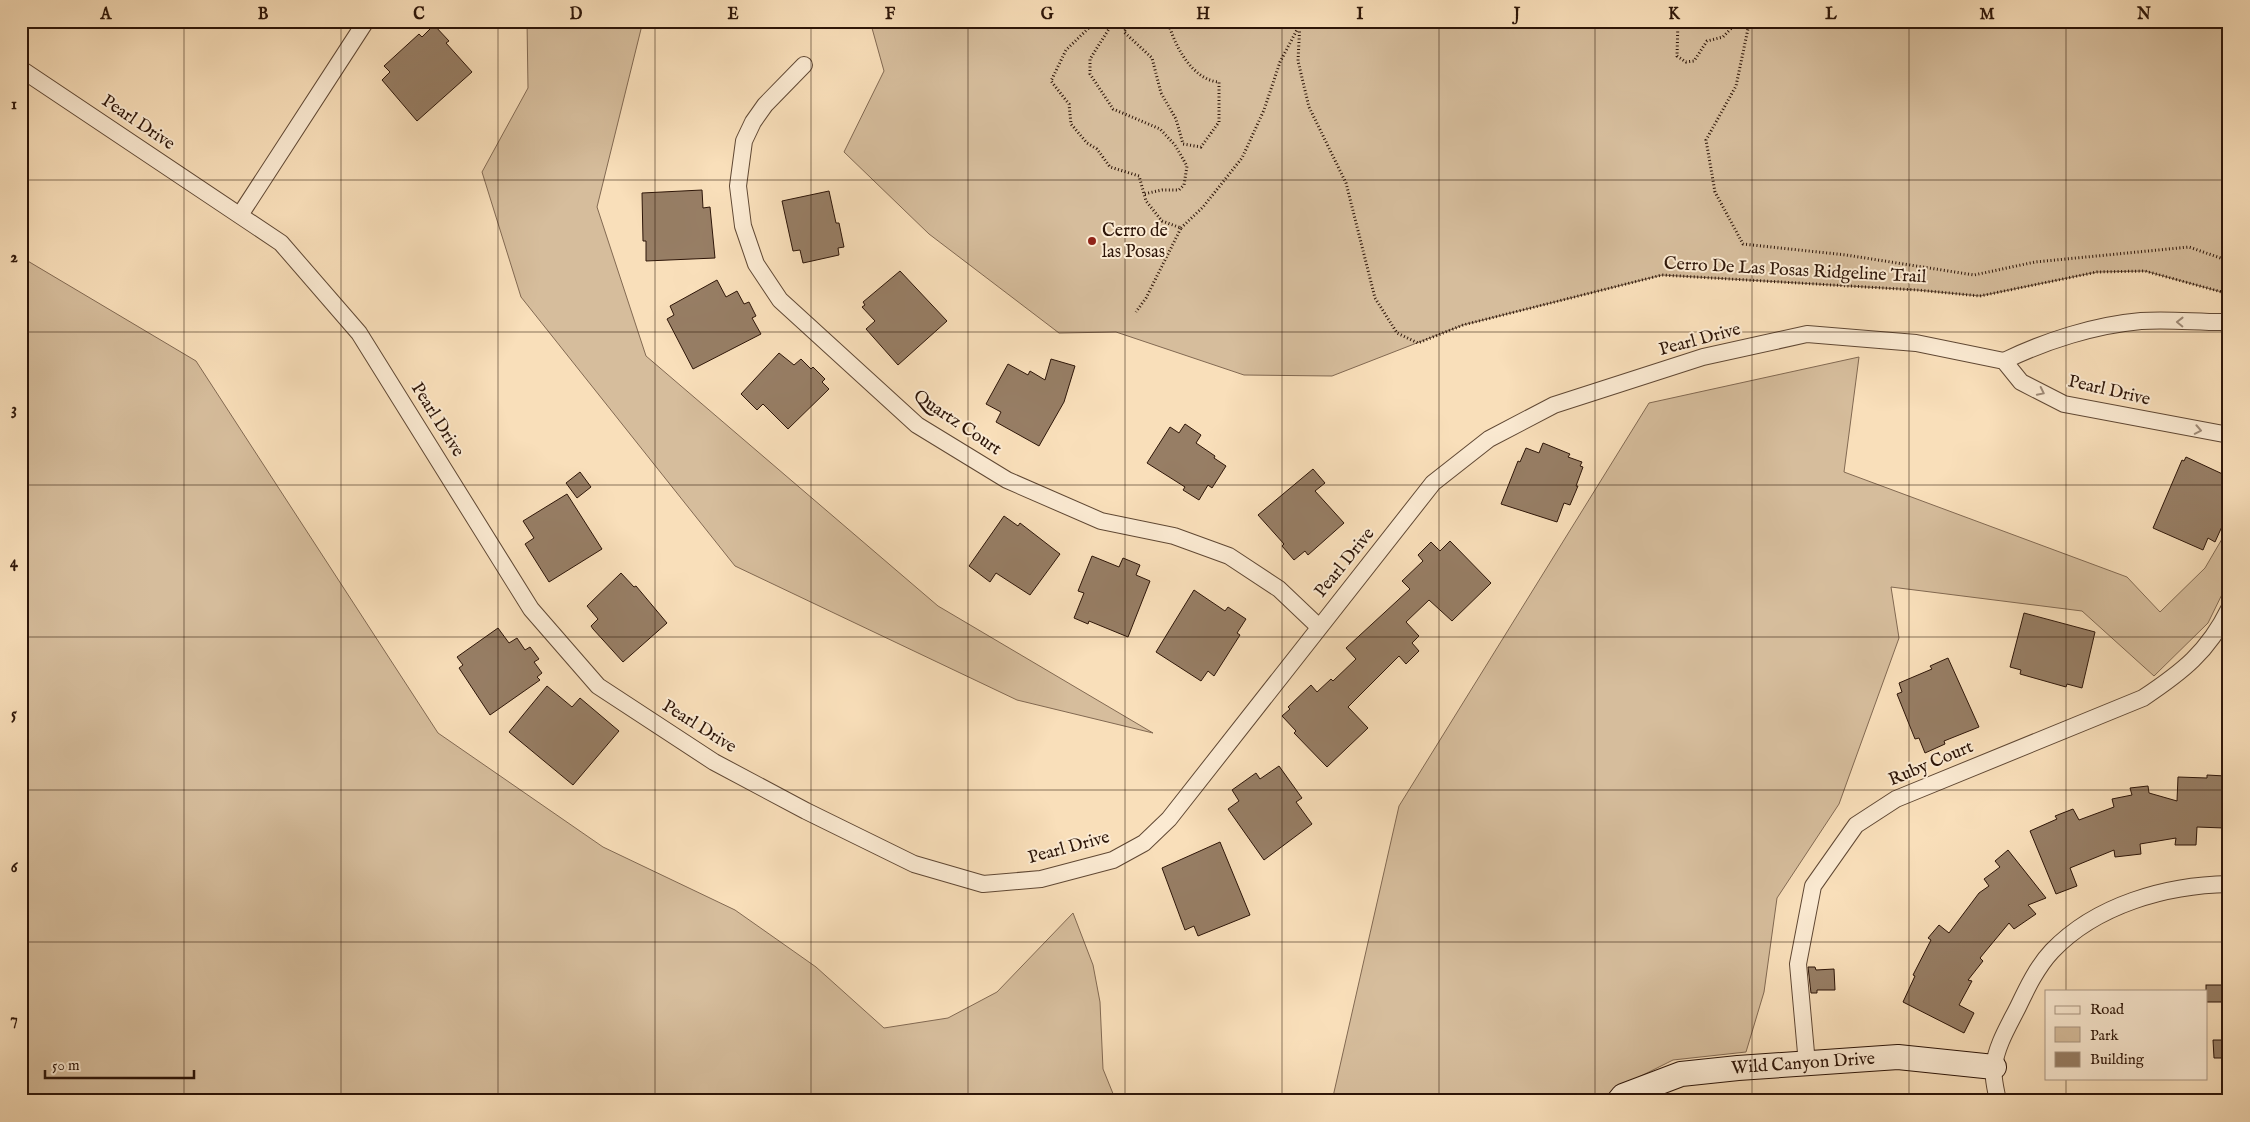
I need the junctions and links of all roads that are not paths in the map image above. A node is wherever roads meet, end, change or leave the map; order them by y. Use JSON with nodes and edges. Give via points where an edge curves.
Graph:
{"nodes":[{"id":1,"x":366,"y":21,"type":"edge"},
{"id":2,"x":804,"y":65,"type":"dead end"},
{"id":3,"x":21,"y":69,"type":"edge"},
{"id":4,"x":240,"y":215,"type":"junction"},
{"id":5,"x":2229,"y":325,"type":"edge"},
{"id":6,"x":2004,"y":361,"type":"junction"},
{"id":7,"x":2229,"y":435,"type":"edge"},
{"id":8,"x":2229,"y":609,"type":"edge"},
{"id":9,"x":1319,"y":627,"type":"junction"},
{"id":10,"x":2229,"y":884,"type":"edge"},
{"id":11,"x":1807,"y":1064,"type":"junction"},
{"id":12,"x":1994,"y":1067,"type":"junction"},
{"id":13,"x":1619,"y":1101,"type":"edge"},
{"id":14,"x":1998,"y":1101,"type":"edge"}],
"edges":[{"from":1,"to":4,"type":"street"},
{"from":2,"to":9,"type":"street","name":"Quartz Court","via":[[753,122],[744,141],[738,186],[742,226],[756,264],[780,300],[917,425],[1006,480],[1101,521],[1174,536],[1229,556],[1279,589]]},
{"from":3,"to":4,"type":"street","name":"Pearl Drive"},
{"from":4,"to":9,"type":"street","name":"Pearl Drive","via":[[281,243],[359,333],[531,609],[598,686],[714,762],[914,864],[983,884],[1041,879],[1113,860],[1144,843],[1169,819]]},
{"from":5,"to":6,"type":"street","one_way":true,"via":[[2222,322],[2141,321],[2078,333]]},
{"from":6,"to":7,"type":"street","name":"Pearl Drive","one_way":true,"via":[[2021,382],[2064,404]]},
{"from":6,"to":9,"type":"street","name":"Pearl Drive","via":[[1916,343],[1807,334],[1704,357],[1554,406],[1489,439],[1433,483]]},
{"from":8,"to":11,"type":"street","name":"Ruby Court","via":[[2202,651],[2176,676],[2143,698],[1896,799],[1856,825],[1813,886],[1798,964]]},
{"from":10,"to":12,"type":"street","via":[[2200,885],[2136,899],[2078,927],[2050,952],[2029,984],[2005,1034]]},
{"from":11,"to":12,"type":"street","name":"Wild Canyon Drive","via":[[1898,1057]]},
{"from":11,"to":13,"type":"street","name":"Wild Canyon Drive","via":[[1681,1074],[1623,1096]]},
{"from":12,"to":14,"type":"street"}]}
